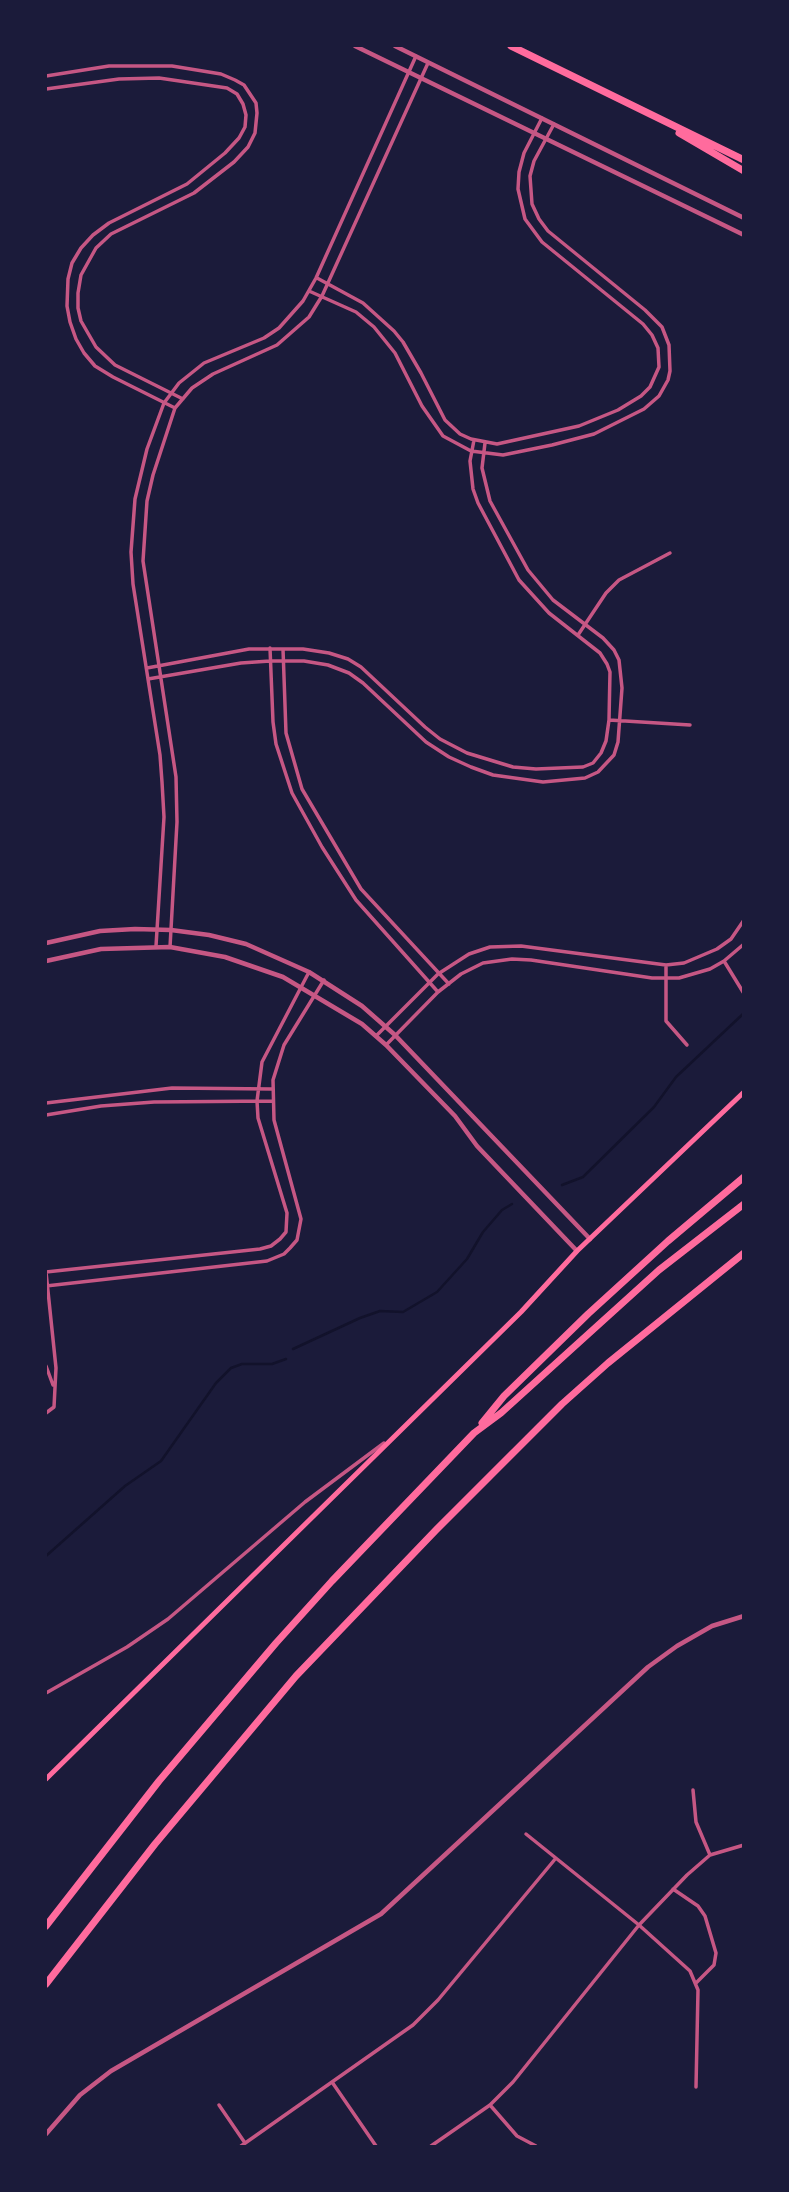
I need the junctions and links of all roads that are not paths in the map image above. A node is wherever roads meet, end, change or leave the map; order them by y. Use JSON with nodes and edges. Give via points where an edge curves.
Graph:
{"nodes":[{"id":1,"x":355,"y":46,"type":"edge"},
{"id":2,"x":395,"y":46,"type":"edge"},
{"id":3,"x":511,"y":46,"type":"edge"},
{"id":4,"x":416,"y":56,"type":"junction"},
{"id":5,"x":428,"y":62,"type":"junction"},
{"id":6,"x":408,"y":72,"type":"junction"},
{"id":7,"x":46,"y":76,"type":"edge"},
{"id":8,"x":421,"y":78,"type":"junction"},
{"id":9,"x":46,"y":89,"type":"edge"},
{"id":10,"x":624,"y":100,"type":"junction"},
{"id":11,"x":542,"y":118,"type":"junction"},
{"id":12,"x":554,"y":124,"type":"junction"},
{"id":13,"x":535,"y":132,"type":"junction"},
{"id":14,"x":547,"y":138,"type":"junction"},
{"id":15,"x":225,"y":153,"type":"junction"},
{"id":16,"x":744,"y":160,"type":"edge"},
{"id":17,"x":234,"y":162,"type":"junction"},
{"id":18,"x":744,"y":171,"type":"edge"},
{"id":19,"x":744,"y":218,"type":"edge"},
{"id":20,"x":744,"y":235,"type":"edge"},
{"id":21,"x":316,"y":278,"type":"junction"},
{"id":22,"x":328,"y":283,"type":"junction"},
{"id":23,"x":309,"y":291,"type":"junction"},
{"id":24,"x":322,"y":296,"type":"junction"},
{"id":25,"x":171,"y":393,"type":"junction"},
{"id":26,"x":183,"y":399,"type":"junction"},
{"id":27,"x":164,"y":403,"type":"junction"},
{"id":28,"x":175,"y":408,"type":"junction"},
{"id":29,"x":474,"y":440,"type":"junction"},
{"id":30,"x":485,"y":443,"type":"junction"},
{"id":31,"x":471,"y":451,"type":"junction"},
{"id":32,"x":484,"y":454,"type":"junction"},
{"id":33,"x":670,"y":553,"type":"dead end"},
{"id":34,"x":584,"y":625,"type":"junction"},
{"id":35,"x":578,"y":635,"type":"junction"},
{"id":36,"x":270,"y":648,"type":"junction"},
{"id":37,"x":283,"y":649,"type":"junction"},
{"id":38,"x":270,"y":661,"type":"junction"},
{"id":39,"x":283,"y":661,"type":"junction"},
{"id":40,"x":159,"y":665,"type":"junction"},
{"id":41,"x":146,"y":668,"type":"junction"},
{"id":42,"x":161,"y":677,"type":"junction"},
{"id":43,"x":148,"y":679,"type":"junction"},
{"id":44,"x":609,"y":720,"type":"junction"},
{"id":45,"x":621,"y":720,"type":"junction"},
{"id":46,"x":690,"y":725,"type":"dead end"},
{"id":47,"x":744,"y":920,"type":"edge"},
{"id":48,"x":157,"y":929,"type":"junction"},
{"id":49,"x":171,"y":930,"type":"junction"},
{"id":50,"x":46,"y":943,"type":"edge"},
{"id":51,"x":744,"y":944,"type":"edge"},
{"id":52,"x":156,"y":946,"type":"junction"},
{"id":53,"x":170,"y":947,"type":"junction"},
{"id":54,"x":46,"y":961,"type":"edge"},
{"id":55,"x":724,"y":961,"type":"junction"},
{"id":56,"x":666,"y":965,"type":"junction"},
{"id":57,"x":309,"y":972,"type":"junction"},
{"id":58,"x":438,"y":974,"type":"junction"},
{"id":59,"x":666,"y":978,"type":"junction"},
{"id":60,"x":324,"y":981,"type":"junction"},
{"id":61,"x":429,"y":983,"type":"junction"},
{"id":62,"x":449,"y":984,"type":"junction"},
{"id":63,"x":300,"y":987,"type":"junction"},
{"id":64,"x":438,"y":992,"type":"junction"},
{"id":65,"x":743,"y":992,"type":"edge"},
{"id":66,"x":315,"y":995,"type":"junction"},
{"id":67,"x":385,"y":1026,"type":"junction"},
{"id":68,"x":395,"y":1035,"type":"junction"},
{"id":69,"x":376,"y":1036,"type":"junction"},
{"id":70,"x":386,"y":1045,"type":"junction"},
{"id":71,"x":687,"y":1045,"type":"dead end"},
{"id":72,"x":258,"y":1088,"type":"junction"},
{"id":73,"x":272,"y":1089,"type":"junction"},
{"id":74,"x":744,"y":1092,"type":"edge"},
{"id":75,"x":257,"y":1101,"type":"junction"},
{"id":76,"x":272,"y":1101,"type":"junction"},
{"id":77,"x":46,"y":1103,"type":"edge"},
{"id":78,"x":46,"y":1115,"type":"edge"},
{"id":79,"x":744,"y":1177,"type":"edge"},
{"id":80,"x":744,"y":1204,"type":"edge"},
{"id":81,"x":286,"y":1232,"type":"junction"},
{"id":82,"x":298,"y":1234,"type":"junction"},
{"id":83,"x":590,"y":1239,"type":"junction"},
{"id":84,"x":577,"y":1251,"type":"junction"},
{"id":85,"x":744,"y":1253,"type":"edge"},
{"id":86,"x":46,"y":1272,"type":"edge"},
{"id":87,"x":46,"y":1286,"type":"edge"},
{"id":88,"x":46,"y":1366,"type":"edge"},
{"id":89,"x":54,"y":1387,"type":"junction"},
{"id":90,"x":46,"y":1413,"type":"edge"},
{"id":91,"x":474,"y":1433,"type":"junction"},
{"id":92,"x":397,"y":1434,"type":"junction"},
{"id":93,"x":744,"y":1616,"type":"edge"},
{"id":94,"x":46,"y":1693,"type":"edge"},
{"id":95,"x":46,"y":1779,"type":"edge"},
{"id":96,"x":693,"y":1790,"type":"dead end"},
{"id":97,"x":526,"y":1834,"type":"dead end"},
{"id":98,"x":744,"y":1845,"type":"edge"},
{"id":99,"x":710,"y":1855,"type":"junction"},
{"id":100,"x":556,"y":1858,"type":"junction"},
{"id":101,"x":673,"y":1889,"type":"junction"},
{"id":102,"x":639,"y":1925,"type":"junction"},
{"id":103,"x":46,"y":1926,"type":"edge"},
{"id":104,"x":696,"y":1983,"type":"junction"},
{"id":105,"x":46,"y":1984,"type":"edge"},
{"id":106,"x":332,"y":2082,"type":"junction"},
{"id":107,"x":696,"y":2087,"type":"dead end"},
{"id":108,"x":219,"y":2105,"type":"dead end"},
{"id":109,"x":490,"y":2105,"type":"junction"},
{"id":110,"x":46,"y":2134,"type":"edge"},
{"id":111,"x":243,"y":2145,"type":"edge"},
{"id":112,"x":376,"y":2147,"type":"edge"},
{"id":113,"x":431,"y":2147,"type":"edge"},
{"id":114,"x":537,"y":2147,"type":"edge"}],
"edges":[{"from":1,"to":6,"type":"street"},
{"from":2,"to":4,"type":"street"},
{"from":3,"to":10,"type":"highway"},
{"from":4,"to":5,"type":"street"},
{"from":4,"to":6,"type":"street"},
{"from":5,"to":8,"type":"street"},
{"from":5,"to":11,"type":"street"},
{"from":6,"to":8,"type":"street"},
{"from":6,"to":21,"type":"street"},
{"from":7,"to":17,"type":"street","via":[[144,65],[221,74],[235,80],[250,93],[257,113],[255,133]]},
{"from":8,"to":13,"type":"street"},
{"from":8,"to":22,"type":"street"},
{"from":9,"to":15,"type":"street","via":[[159,78],[227,88],[237,94],[246,115],[239,138]]},
{"from":10,"to":16,"type":"highway"},
{"from":10,"to":18,"type":"highway"},
{"from":11,"to":12,"type":"street"},
{"from":11,"to":13,"type":"street"},
{"from":12,"to":14,"type":"street"},
{"from":12,"to":19,"type":"street"},
{"from":13,"to":14,"type":"street"},
{"from":13,"to":30,"type":"street","via":[[519,172],[525,219],[542,242],[643,324],[656,341],[659,367],[641,396],[595,421],[515,442]]},
{"from":14,"to":20,"type":"street"},
{"from":14,"to":32,"type":"street","via":[[530,176],[532,204],[539,219],[662,327],[669,345],[670,371],[653,402],[607,429],[516,453]]},
{"from":15,"to":17,"type":"street"},
{"from":15,"to":27,"type":"street","via":[[187,184],[93,234],[70,271],[67,306],[84,353],[113,377]]},
{"from":17,"to":25,"type":"street","via":[[194,193],[111,234],[96,248],[81,275],[78,308],[96,348],[115,365]]},
{"from":21,"to":22,"type":"street"},
{"from":21,"to":23,"type":"street"},
{"from":22,"to":24,"type":"street"},
{"from":22,"to":29,"type":"street","via":[[363,303],[394,331],[445,420]]},
{"from":23,"to":24,"type":"street"},
{"from":23,"to":25,"type":"street","via":[[279,328],[204,363]]},
{"from":24,"to":26,"type":"street","via":[[309,317],[286,339],[202,380]]},
{"from":24,"to":31,"type":"street","via":[[356,312],[374,327],[395,353],[443,436]]},
{"from":25,"to":26,"type":"street"},
{"from":25,"to":27,"type":"street"},
{"from":26,"to":28,"type":"street"},
{"from":27,"to":28,"type":"street"},
{"from":27,"to":41,"type":"street","via":[[140,473],[132,525],[131,568]]},
{"from":28,"to":40,"type":"street","via":[[153,475],[143,544]]},
{"from":29,"to":30,"type":"street"},
{"from":29,"to":31,"type":"street"},
{"from":30,"to":32,"type":"street"},
{"from":31,"to":32,"type":"street"},
{"from":31,"to":35,"type":"street","via":[[470,477],[478,503],[519,580]]},
{"from":32,"to":34,"type":"street","via":[[482,468],[490,501],[528,570],[543,591]]},
{"from":33,"to":34,"type":"street","via":[[619,580]]},
{"from":34,"to":35,"type":"street"},
{"from":34,"to":45,"type":"street","via":[[603,638],[619,660]]},
{"from":35,"to":44,"type":"street","via":[[600,653],[610,672]]},
{"from":36,"to":37,"type":"street"},
{"from":36,"to":38,"type":"street"},
{"from":36,"to":40,"type":"street"},
{"from":37,"to":39,"type":"street"},
{"from":37,"to":44,"type":"street","via":[[348,659],[440,739],[513,767],[564,769],[593,763],[606,741]]},
{"from":38,"to":39,"type":"street"},
{"from":38,"to":42,"type":"street"},
{"from":38,"to":61,"type":"street","via":[[276,744],[292,793],[356,900]]},
{"from":39,"to":45,"type":"street","via":[[328,665],[349,673],[426,742],[493,775],[543,782],[585,778],[614,755]]},
{"from":39,"to":58,"type":"street","via":[[286,733],[303,789],[361,889]]},
{"from":40,"to":41,"type":"street"},
{"from":40,"to":42,"type":"street"},
{"from":41,"to":43,"type":"street"},
{"from":42,"to":43,"type":"street"},
{"from":42,"to":49,"type":"street","via":[[177,801]]},
{"from":43,"to":48,"type":"street","via":[[164,817]]},
{"from":44,"to":45,"type":"street"},
{"from":45,"to":46,"type":"street"},
{"from":47,"to":56,"type":"street","via":[[717,949]]},
{"from":48,"to":49,"type":"street"},
{"from":48,"to":50,"type":"street","via":[[100,931]]},
{"from":48,"to":52,"type":"street"},
{"from":49,"to":53,"type":"street"},
{"from":49,"to":57,"type":"street","via":[[246,944]]},
{"from":51,"to":55,"type":"street"},
{"from":52,"to":53,"type":"street"},
{"from":52,"to":54,"type":"street","via":[[101,948]]},
{"from":53,"to":63,"type":"street","via":[[225,957]]},
{"from":55,"to":59,"type":"street","via":[[693,975]]},
{"from":55,"to":65,"type":"street"},
{"from":56,"to":58,"type":"street","via":[[507,945],[469,954]]},
{"from":56,"to":59,"type":"street"},
{"from":57,"to":60,"type":"street"},
{"from":57,"to":63,"type":"street"},
{"from":58,"to":61,"type":"street"},
{"from":58,"to":62,"type":"street"},
{"from":59,"to":62,"type":"street","via":[[512,959],[472,968]]},
{"from":59,"to":71,"type":"street","via":[[666,1021]]},
{"from":60,"to":66,"type":"street"},
{"from":60,"to":67,"type":"street"},
{"from":61,"to":64,"type":"street"},
{"from":61,"to":67,"type":"street"},
{"from":62,"to":64,"type":"street"},
{"from":63,"to":66,"type":"street"},
{"from":63,"to":72,"type":"street","via":[[262,1062]]},
{"from":64,"to":68,"type":"street"},
{"from":66,"to":69,"type":"street"},
{"from":66,"to":73,"type":"street","via":[[284,1045]]},
{"from":67,"to":68,"type":"street"},
{"from":67,"to":69,"type":"street"},
{"from":68,"to":70,"type":"street"},
{"from":68,"to":83,"type":"street"},
{"from":69,"to":70,"type":"street"},
{"from":70,"to":84,"type":"street"},
{"from":72,"to":73,"type":"street"},
{"from":72,"to":75,"type":"street"},
{"from":72,"to":77,"type":"street","via":[[172,1088]]},
{"from":73,"to":76,"type":"street"},
{"from":74,"to":83,"type":"main road"},
{"from":75,"to":76,"type":"street"},
{"from":75,"to":78,"type":"street","via":[[128,1104]]},
{"from":75,"to":81,"type":"street","via":[[287,1213]]},
{"from":76,"to":82,"type":"street","via":[[300,1209]]},
{"from":79,"to":91,"type":"highway","via":[[579,1323],[504,1396]]},
{"from":80,"to":91,"type":"highway","via":[[659,1269]]},
{"from":81,"to":82,"type":"street"},
{"from":81,"to":86,"type":"street","via":[[260,1249]]},
{"from":82,"to":87,"type":"street","via":[[284,1254],[267,1261]]},
{"from":83,"to":84,"type":"main road"},
{"from":84,"to":92,"type":"main road"},
{"from":85,"to":105,"type":"highway","via":[[562,1404],[296,1676],[155,1843]]},
{"from":86,"to":87,"type":"street"},
{"from":87,"to":89,"type":"street"},
{"from":88,"to":89,"type":"street"},
{"from":89,"to":90,"type":"street","via":[[54,1407]]},
{"from":91,"to":103,"type":"highway","via":[[276,1643],[159,1781]]},
{"from":92,"to":94,"type":"street","via":[[305,1503],[168,1619]]},
{"from":92,"to":95,"type":"main road"},
{"from":93,"to":110,"type":"street","via":[[712,1626],[648,1667],[381,1914],[111,2071],[80,2095]]},
{"from":96,"to":99,"type":"street","via":[[696,1822]]},
{"from":97,"to":100,"type":"street"},
{"from":98,"to":99,"type":"street"},
{"from":99,"to":101,"type":"street"},
{"from":100,"to":102,"type":"street"},
{"from":100,"to":106,"type":"street","via":[[438,2000],[413,2025]]},
{"from":101,"to":102,"type":"street"},
{"from":101,"to":104,"type":"street","via":[[705,1916],[716,1953],[714,1965]]},
{"from":102,"to":104,"type":"street","via":[[690,1971]]},
{"from":102,"to":109,"type":"street"},
{"from":104,"to":107,"type":"street"},
{"from":106,"to":111,"type":"street"},
{"from":106,"to":112,"type":"street"},
{"from":108,"to":111,"type":"street"},
{"from":109,"to":113,"type":"street"},
{"from":109,"to":114,"type":"street","via":[[517,2136]]}]}
